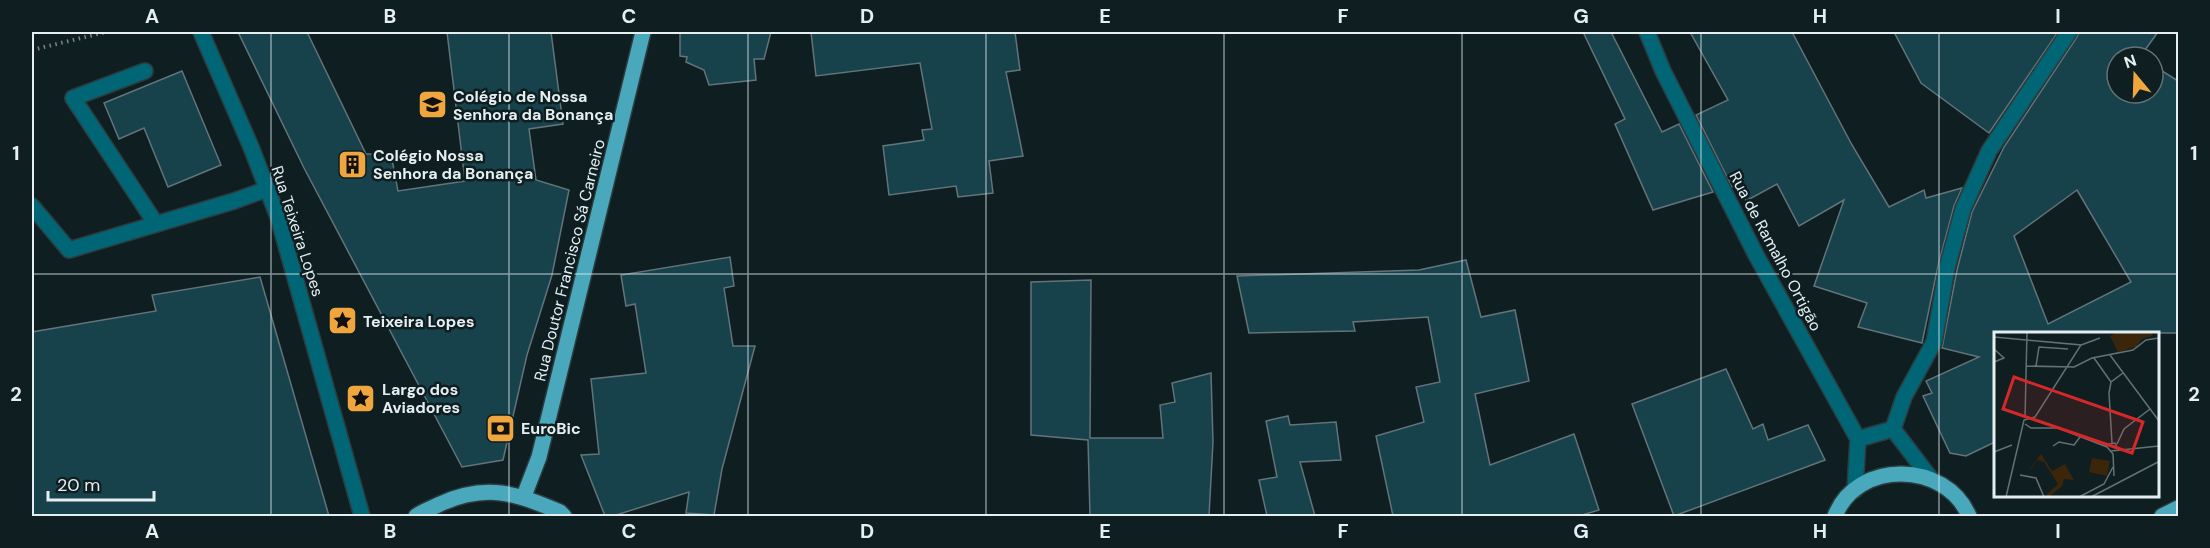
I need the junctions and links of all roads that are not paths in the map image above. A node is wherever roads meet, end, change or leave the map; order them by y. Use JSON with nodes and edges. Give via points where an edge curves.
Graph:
{"nodes":[{"id":1,"x":201,"y":32,"type":"edge"},
{"id":2,"x":643,"y":32,"type":"edge"},
{"id":3,"x":1647,"y":32,"type":"edge"},
{"id":4,"x":2070,"y":32,"type":"edge"},
{"id":5,"x":145,"y":71,"type":"dead end"},
{"id":6,"x":267,"y":189,"type":"junction"},
{"id":7,"x":32,"y":206,"type":"edge"},
{"id":8,"x":156,"y":224,"type":"junction"},
{"id":9,"x":1893,"y":429,"type":"junction"},
{"id":10,"x":1858,"y":439,"type":"junction"},
{"id":11,"x":1931,"y":479,"type":"junction"},
{"id":12,"x":1855,"y":490,"type":"junction"},
{"id":13,"x":524,"y":496,"type":"junction"},
{"id":14,"x":2178,"y":508,"type":"edge"},
{"id":15,"x":1834,"y":514,"type":"edge"},
{"id":16,"x":363,"y":516,"type":"edge"},
{"id":17,"x":416,"y":516,"type":"edge"},
{"id":18,"x":564,"y":516,"type":"edge"},
{"id":19,"x":1969,"y":516,"type":"edge"},
{"id":20,"x":2162,"y":516,"type":"edge"}],
"edges":[{"from":1,"to":6,"type":"street","name":"Rua Teixeira Lopes"},
{"from":2,"to":13,"type":"main road","name":"Rua Doutor Francisco Sá Carneiro","via":[[539,457]]},
{"from":3,"to":10,"type":"street","name":"Rua de Ramalho Ortigão","via":[[1756,255]]},
{"from":4,"to":9,"type":"street","via":[[1989,151],[1963,209],[1947,268],[1934,342],[1904,397]]},
{"from":5,"to":8,"type":"street","via":[[73,98]]},
{"from":6,"to":8,"type":"street"},
{"from":6,"to":16,"type":"street","name":"Rua Teixeira Lopes","via":[[296,277]]},
{"from":7,"to":8,"type":"street","via":[[69,250]]},
{"from":9,"to":10,"type":"street"},
{"from":9,"to":11,"type":"street"},
{"from":10,"to":12,"type":"street"},
{"from":11,"to":12,"type":"main road","via":[[1895,473],[1877,477]]},
{"from":11,"to":19,"type":"main road","via":[[1950,491]]},
{"from":12,"to":15,"type":"main road"},
{"from":13,"to":17,"type":"main road","via":[[487,492],[459,496]]},
{"from":13,"to":18,"type":"main road"},
{"from":14,"to":20,"type":"main road"}]}
